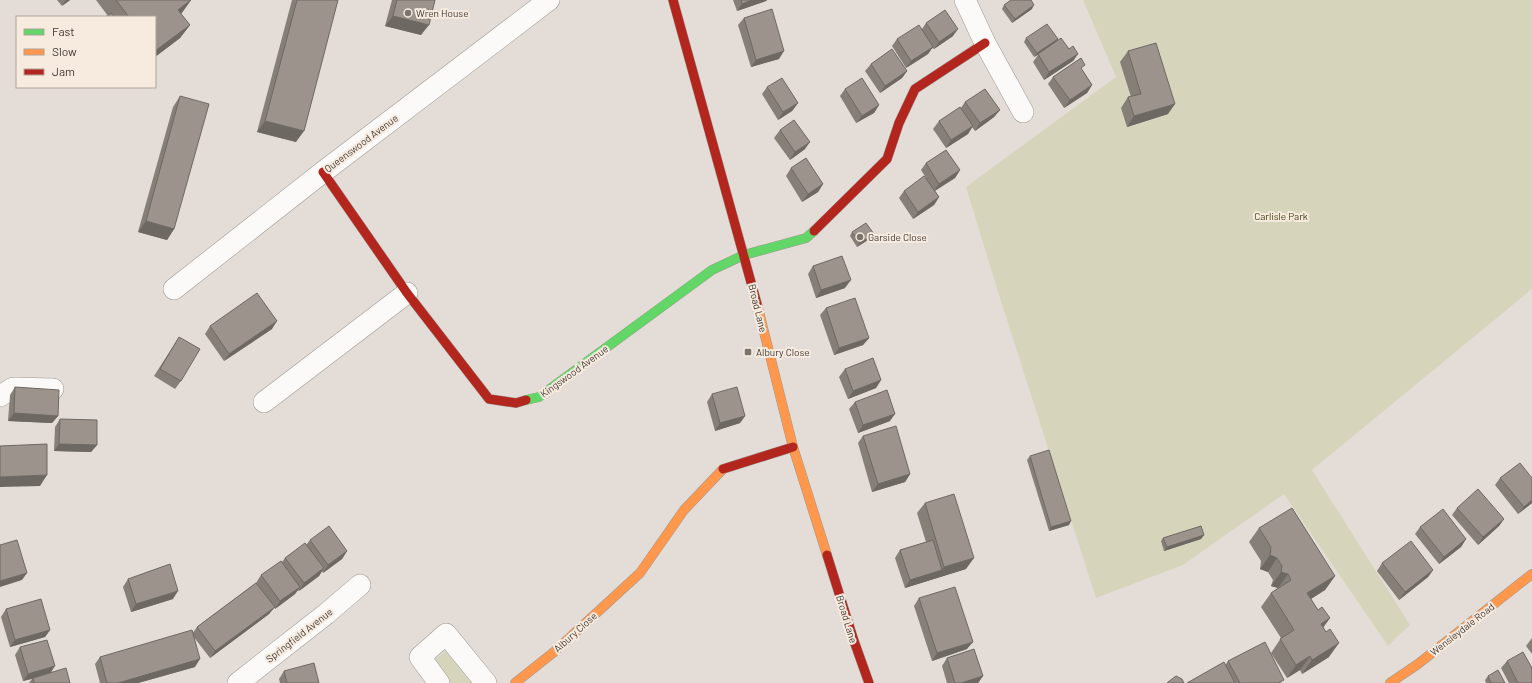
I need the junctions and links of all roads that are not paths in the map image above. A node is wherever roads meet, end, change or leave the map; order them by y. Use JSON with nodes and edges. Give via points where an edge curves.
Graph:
{"nodes":[{"id":1,"x":549,"y":0,"type":"edge"},
{"id":2,"x":673,"y":0,"type":"edge"},
{"id":3,"x":965,"y":0,"type":"edge"},
{"id":4,"x":985,"y":43,"type":"junction"},
{"id":5,"x":1023,"y":112,"type":"dead end"},
{"id":6,"x":323,"y":172,"type":"junction"},
{"id":7,"x":744,"y":255,"type":"junction"},
{"id":8,"x":174,"y":289,"type":"dead end"},
{"id":9,"x":407,"y":293,"type":"junction"},
{"id":10,"x":53,"y":389,"type":"edge"},
{"id":11,"x":0,"y":396,"type":"edge"},
{"id":12,"x":264,"y":402,"type":"dead end"},
{"id":13,"x":793,"y":447,"type":"junction"},
{"id":14,"x":1532,"y":574,"type":"edge"},
{"id":15,"x":360,"y":585,"type":"dead end"},
{"id":16,"x":238,"y":683,"type":"edge"},
{"id":17,"x":439,"y":683,"type":"edge"},
{"id":18,"x":486,"y":683,"type":"edge"},
{"id":19,"x":514,"y":683,"type":"edge"},
{"id":20,"x":869,"y":683,"type":"edge"},
{"id":21,"x":1390,"y":683,"type":"edge"}],
"edges":[{"from":1,"to":6,"type":"street","name":"Queenswood Avenue"},
{"from":2,"to":7,"type":"street","name":"Broad Lane"},
{"from":3,"to":4,"type":"street"},
{"from":4,"to":5,"type":"street"},
{"from":4,"to":7,"type":"street","via":[[915,89],[899,123],[887,159],[806,238]]},
{"from":6,"to":8,"type":"street","name":"Queenswood Avenue"},
{"from":6,"to":9,"type":"street","name":"Kingswood Avenue"},
{"from":7,"to":9,"type":"street","name":"Kingswood Avenue","via":[[712,270],[539,397],[516,404],[489,399]]},
{"from":7,"to":13,"type":"street","name":"Broad Lane"},
{"from":9,"to":12,"type":"street"},
{"from":10,"to":11,"type":"street","via":[[13,388]]},
{"from":13,"to":19,"type":"street","name":"Albury Close","via":[[724,469],[684,510],[640,573],[554,652]]},
{"from":13,"to":20,"type":"street","name":"Broad Lane"},
{"from":14,"to":21,"type":"street","name":"Wensleydale Road"},
{"from":15,"to":16,"type":"street","name":"Springfield Avenue"},
{"from":17,"to":18,"type":"street","via":[[420,657],[446,634]]}]}
